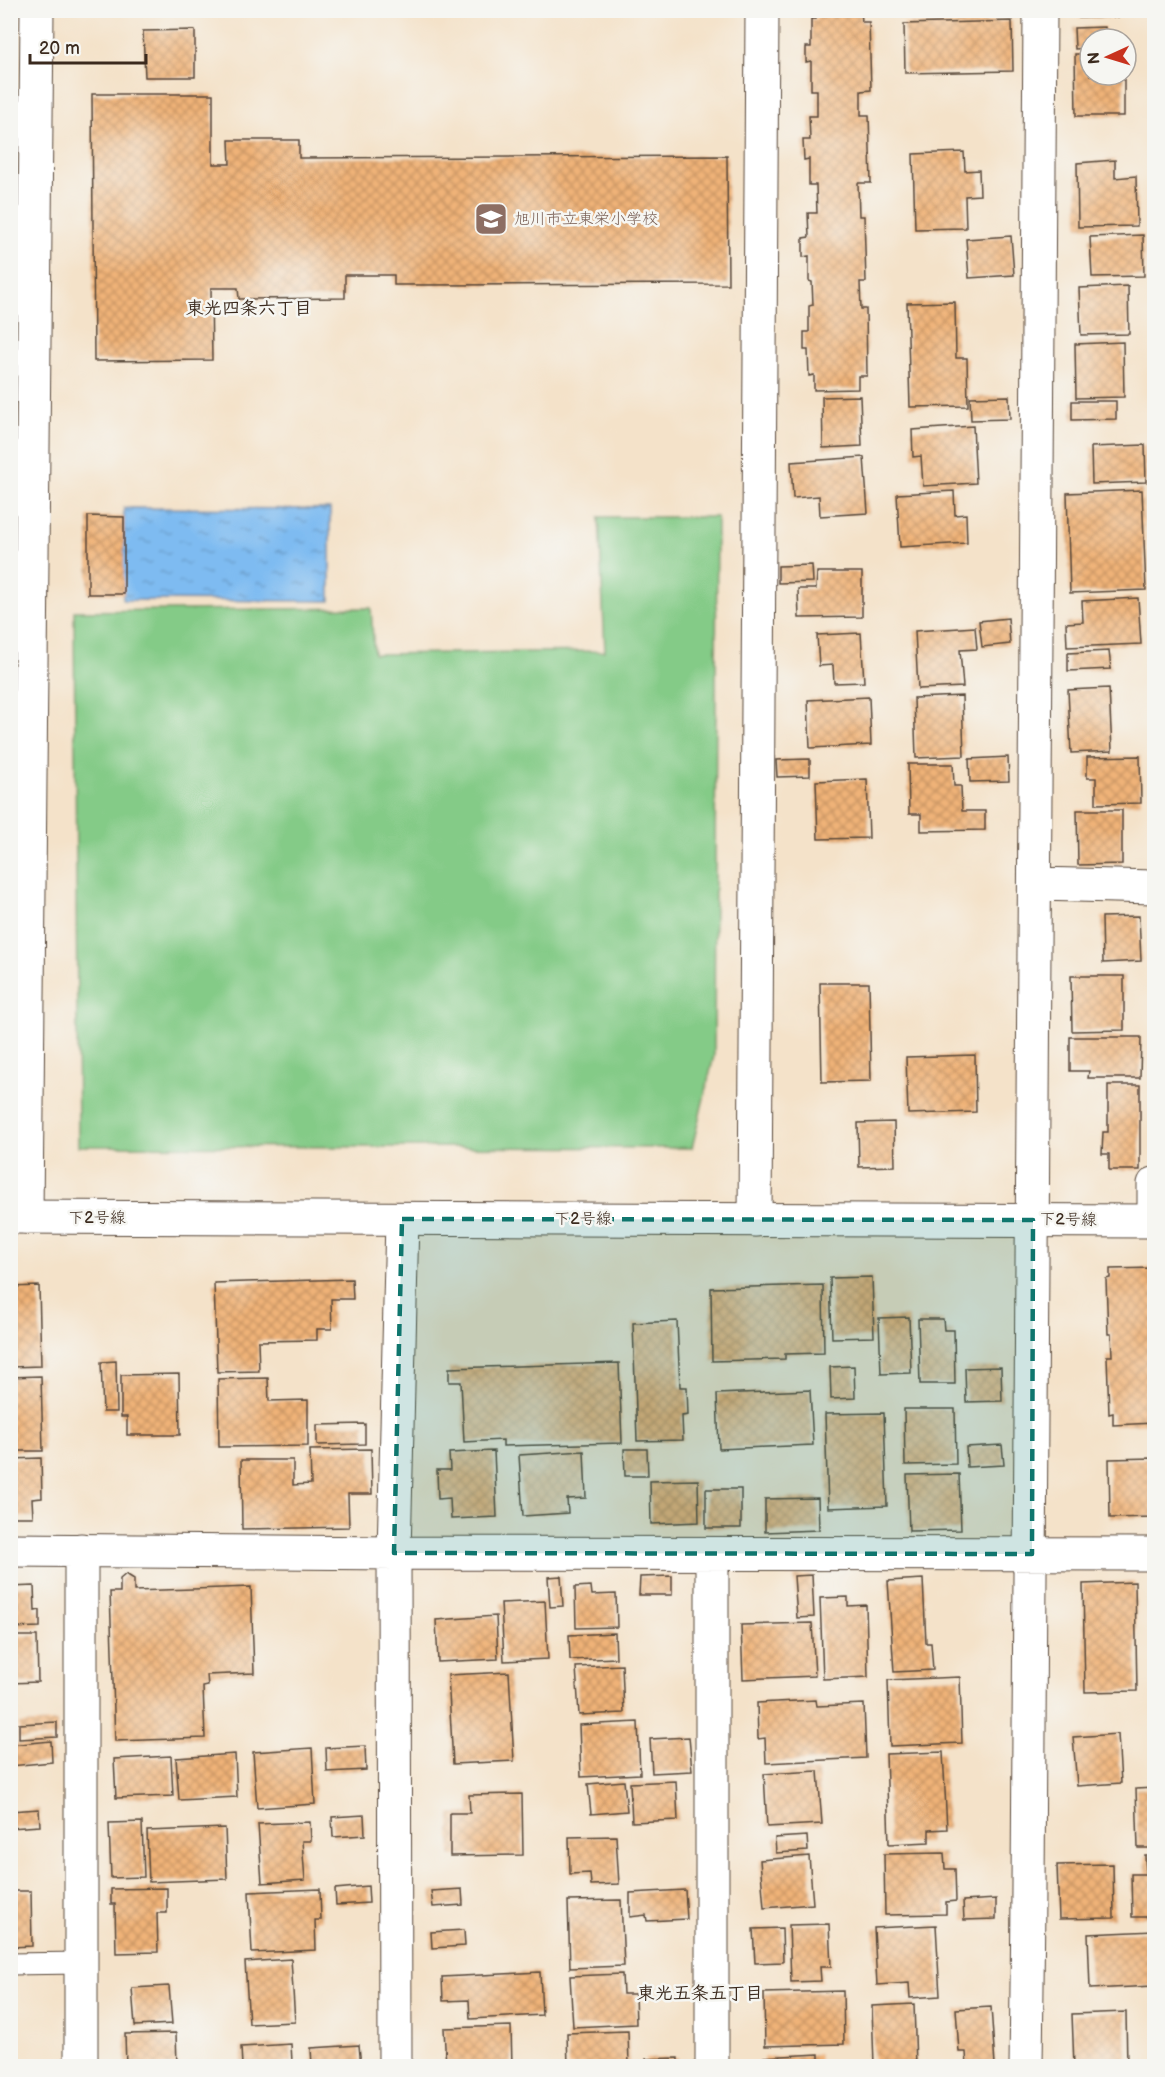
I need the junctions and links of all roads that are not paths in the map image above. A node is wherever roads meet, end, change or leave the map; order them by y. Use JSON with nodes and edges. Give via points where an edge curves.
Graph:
{"nodes":[{"id":1,"x":37,"y":10,"type":"edge"},
{"id":2,"x":762,"y":10,"type":"edge"},
{"id":3,"x":1040,"y":10,"type":"edge"},
{"id":4,"x":1038,"y":884,"type":"junction"},
{"id":5,"x":1155,"y":887,"type":"edge"},
{"id":6,"x":1155,"y":1184,"type":"edge"},
{"id":7,"x":19,"y":1217,"type":"edge"},
{"id":8,"x":402,"y":1219,"type":"junction"},
{"id":9,"x":755,"y":1220,"type":"junction"},
{"id":10,"x":1034,"y":1220,"type":"junction"},
{"id":11,"x":1154,"y":1221,"type":"edge"},
{"id":12,"x":10,"y":1550,"type":"edge"},
{"id":13,"x":81,"y":1550,"type":"junction"},
{"id":14,"x":394,"y":1553,"type":"junction"},
{"id":15,"x":712,"y":1554,"type":"junction"},
{"id":16,"x":1032,"y":1554,"type":"junction"},
{"id":17,"x":1155,"y":1554,"type":"edge"},
{"id":18,"x":81,"y":1963,"type":"junction"},
{"id":19,"x":10,"y":1964,"type":"edge"},
{"id":20,"x":81,"y":2067,"type":"edge"},
{"id":21,"x":395,"y":2067,"type":"edge"},
{"id":22,"x":712,"y":2067,"type":"edge"},
{"id":23,"x":1026,"y":2067,"type":"edge"}],
"edges":[{"from":1,"to":7,"type":"street"},
{"from":2,"to":9,"type":"street"},
{"from":3,"to":4,"type":"street"},
{"from":4,"to":5,"type":"street"},
{"from":4,"to":10,"type":"street"},
{"from":6,"to":11,"type":"street"},
{"from":7,"to":8,"type":"street","name":"下2号線"},
{"from":8,"to":9,"type":"street","name":"下2号線"},
{"from":8,"to":14,"type":"street"},
{"from":9,"to":10,"type":"street","name":"下2号線"},
{"from":10,"to":11,"type":"street","name":"下2号線"},
{"from":10,"to":16,"type":"street"},
{"from":12,"to":13,"type":"street"},
{"from":13,"to":14,"type":"street"},
{"from":13,"to":18,"type":"street"},
{"from":14,"to":15,"type":"street"},
{"from":14,"to":21,"type":"street"},
{"from":15,"to":16,"type":"street"},
{"from":15,"to":22,"type":"street"},
{"from":16,"to":17,"type":"street"},
{"from":16,"to":23,"type":"street"},
{"from":18,"to":19,"type":"lane"},
{"from":18,"to":20,"type":"street"}]}
